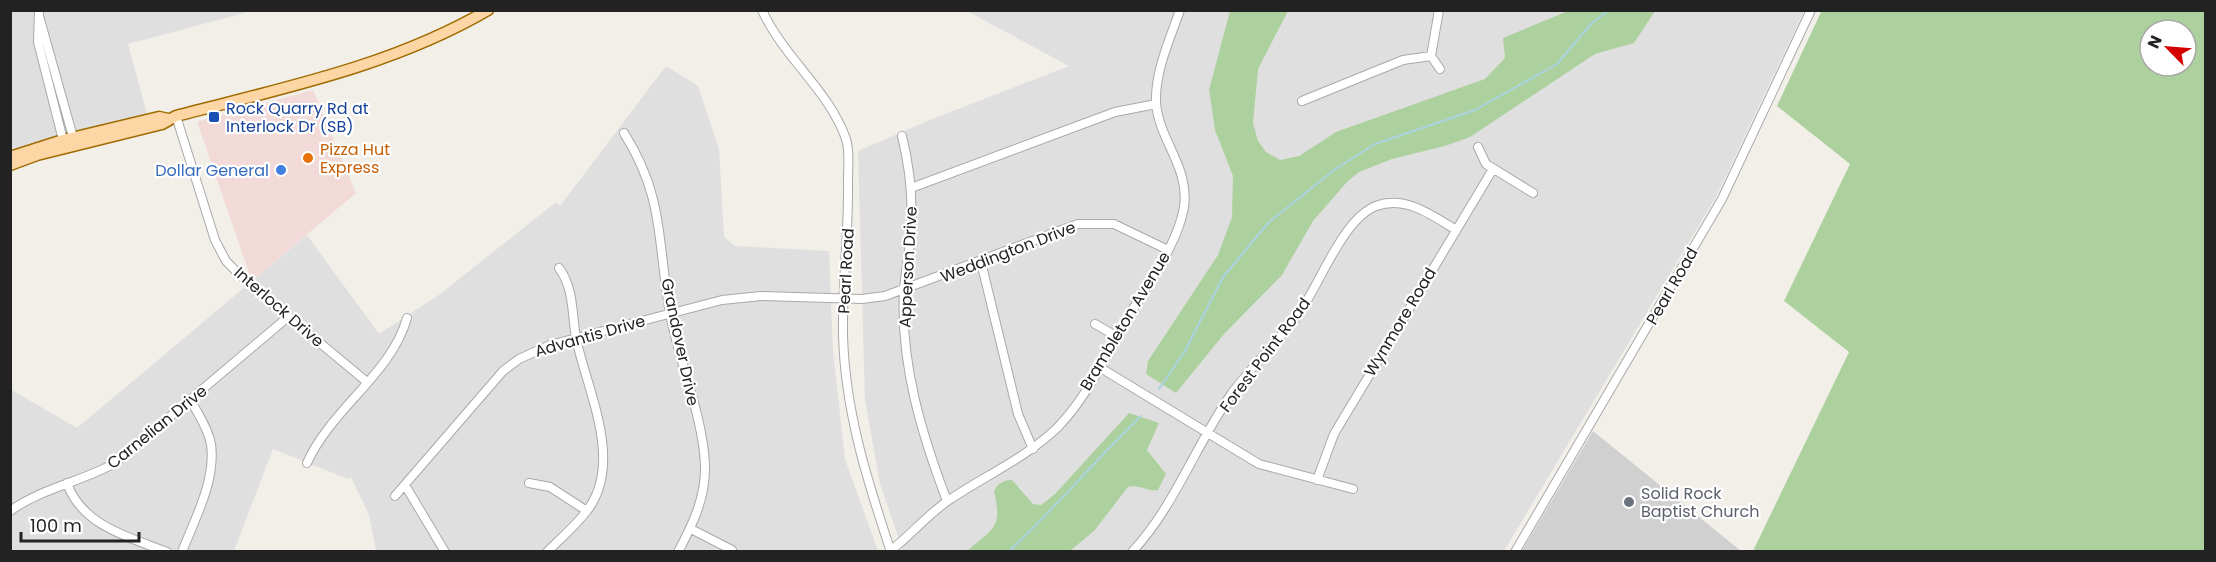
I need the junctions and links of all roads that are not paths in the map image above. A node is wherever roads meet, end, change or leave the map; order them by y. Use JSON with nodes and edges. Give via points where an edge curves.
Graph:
{"nodes":[{"id":1,"x":488,"y":10,"type":"edge"},
{"id":2,"x":762,"y":10,"type":"edge"},
{"id":3,"x":1180,"y":10,"type":"edge"},
{"id":4,"x":1439,"y":10,"type":"edge"},
{"id":5,"x":1811,"y":10,"type":"edge"},
{"id":6,"x":39,"y":13,"type":"edge"},
{"id":7,"x":1431,"y":56,"type":"junction"},
{"id":8,"x":1440,"y":69,"type":"dead end"},
{"id":9,"x":1302,"y":101,"type":"dead end"},
{"id":10,"x":1156,"y":104,"type":"junction"},
{"id":11,"x":172,"y":117,"type":"junction"},
{"id":12,"x":624,"y":133,"type":"dead end"},
{"id":13,"x":902,"y":136,"type":"dead end"},
{"id":14,"x":68,"y":138,"type":"junction"},
{"id":15,"x":1478,"y":147,"type":"dead end"},
{"id":16,"x":10,"y":158,"type":"edge"},
{"id":17,"x":10,"y":165,"type":"edge"},
{"id":18,"x":1493,"y":169,"type":"junction"},
{"id":19,"x":911,"y":188,"type":"junction"},
{"id":20,"x":1533,"y":193,"type":"dead end"},
{"id":21,"x":1456,"y":230,"type":"junction"},
{"id":22,"x":1168,"y":250,"type":"junction"},
{"id":23,"x":981,"y":262,"type":"junction"},
{"id":24,"x":559,"y":268,"type":"dead end"},
{"id":25,"x":904,"y":291,"type":"junction"},
{"id":26,"x":844,"y":299,"type":"junction"},
{"id":27,"x":670,"y":313,"type":"junction"},
{"id":28,"x":288,"y":317,"type":"junction"},
{"id":29,"x":407,"y":318,"type":"dead end"},
{"id":30,"x":1095,"y":324,"type":"dead end"},
{"id":31,"x":1116,"y":336,"type":"junction"},
{"id":32,"x":576,"y":339,"type":"junction"},
{"id":33,"x":1099,"y":367,"type":"junction"},
{"id":34,"x":367,"y":382,"type":"junction"},
{"id":35,"x":191,"y":401,"type":"junction"},
{"id":36,"x":1207,"y":434,"type":"junction"},
{"id":37,"x":1034,"y":449,"type":"junction"},
{"id":38,"x":307,"y":463,"type":"dead end"},
{"id":39,"x":1317,"y":480,"type":"junction"},
{"id":40,"x":67,"y":483,"type":"junction"},
{"id":41,"x":529,"y":483,"type":"dead end"},
{"id":42,"x":405,"y":485,"type":"junction"},
{"id":43,"x":1353,"y":489,"type":"dead end"},
{"id":44,"x":395,"y":496,"type":"dead end"},
{"id":45,"x":947,"y":501,"type":"junction"},
{"id":46,"x":10,"y":511,"type":"edge"},
{"id":47,"x":587,"y":511,"type":"junction"},
{"id":48,"x":691,"y":529,"type":"junction"},
{"id":49,"x":732,"y":550,"type":"dead end"},
{"id":50,"x":891,"y":551,"type":"edge"},
{"id":51,"x":167,"y":552,"type":"edge"},
{"id":52,"x":182,"y":552,"type":"edge"},
{"id":53,"x":445,"y":552,"type":"edge"},
{"id":54,"x":547,"y":552,"type":"edge"},
{"id":55,"x":678,"y":552,"type":"edge"},
{"id":56,"x":1132,"y":552,"type":"edge"},
{"id":57,"x":1515,"y":552,"type":"edge"}],
"edges":[{"from":1,"to":11,"type":"main road","via":[[436,39],[377,61]]},
{"from":2,"to":26,"type":"street","name":"Pearl Road","via":[[769,26],[827,101],[847,141],[849,234]]},
{"from":3,"to":10,"type":"street","name":"Brambleton Avenue","via":[[1159,75]]},
{"from":4,"to":7,"type":"street"},
{"from":5,"to":57,"type":"street","name":"Pearl Road","via":[[1722,199]]},
{"from":6,"to":14,"type":"street","via":[[40,53]]},
{"from":7,"to":8,"type":"street"},
{"from":7,"to":9,"type":"street","via":[[1403,60]]},
{"from":10,"to":19,"type":"street","via":[[1115,112]]},
{"from":10,"to":22,"type":"street","name":"Brambleton Avenue","via":[[1180,164],[1184,187],[1179,227]]},
{"from":11,"to":14,"type":"main road"},
{"from":11,"to":17,"type":"main road","via":[[162,124]]},
{"from":11,"to":28,"type":"street","name":"Interlock Drive","via":[[226,261]]},
{"from":12,"to":27,"type":"street","name":"Grandover Drive","via":[[640,158],[656,202]]},
{"from":13,"to":19,"type":"street","name":"Apperson Drive"},
{"from":14,"to":16,"type":"main road"},
{"from":15,"to":18,"type":"street"},
{"from":18,"to":20,"type":"street"},
{"from":18,"to":21,"type":"street","name":"Wynmore Road"},
{"from":19,"to":25,"type":"street","name":"Apperson Drive"},
{"from":21,"to":36,"type":"street","name":"Forest Point Road","via":[[1405,204],[1376,206],[1363,214],[1347,233],[1298,315],[1233,393]]},
{"from":21,"to":39,"type":"street","name":"Wynmore Road","via":[[1334,434]]},
{"from":22,"to":23,"type":"street","name":"Weddington Drive","via":[[1114,224],[1078,224]]},
{"from":22,"to":31,"type":"street","name":"Brambleton Avenue"},
{"from":23,"to":25,"type":"street","name":"Weddington Drive"},
{"from":23,"to":37,"type":"street","via":[[1018,414]]},
{"from":24,"to":32,"type":"street","via":[[568,286]]},
{"from":25,"to":26,"type":"street","name":"Weddington Drive","via":[[868,299]]},
{"from":25,"to":45,"type":"street","name":"Apperson Drive","via":[[904,332],[912,390],[927,450]]},
{"from":26,"to":27,"type":"street","name":"Advantis Drive","via":[[739,298]]},
{"from":26,"to":50,"type":"street","name":"Pearl Road","via":[[846,396]]},
{"from":27,"to":32,"type":"street","name":"Advantis Drive"},
{"from":27,"to":48,"type":"street","name":"Grandover Drive","via":[[705,464],[700,507]]},
{"from":28,"to":34,"type":"street","name":"Interlock Drive"},
{"from":28,"to":35,"type":"street","name":"Carnelian Drive"},
{"from":29,"to":34,"type":"street","via":[[403,334]]},
{"from":30,"to":31,"type":"street"},
{"from":31,"to":33,"type":"street","name":"Brambleton Avenue"},
{"from":32,"to":42,"type":"street","name":"Advantis Drive","via":[[532,352],[503,371]]},
{"from":32,"to":47,"type":"street","via":[[603,454],[599,485]]},
{"from":33,"to":36,"type":"street"},
{"from":33,"to":37,"type":"street","name":"Brambleton Avenue","via":[[1072,410]]},
{"from":34,"to":38,"type":"street","via":[[326,428]]},
{"from":35,"to":40,"type":"street","name":"Carnelian Drive","via":[[115,463]]},
{"from":35,"to":52,"type":"street","via":[[206,428],[211,463],[208,482]]},
{"from":36,"to":39,"type":"street","via":[[1259,464]]},
{"from":36,"to":56,"type":"street","name":"Forest Point Road","via":[[1152,528]]},
{"from":37,"to":45,"type":"street","name":"Brambleton Avenue"},
{"from":39,"to":43,"type":"street"},
{"from":40,"to":46,"type":"street","name":"Carnelian Drive"},
{"from":40,"to":51,"type":"street","via":[[77,503],[98,522]]},
{"from":41,"to":47,"type":"street","via":[[550,487]]},
{"from":42,"to":44,"type":"street","name":"Advantis Drive"},
{"from":42,"to":53,"type":"street"},
{"from":45,"to":50,"type":"street","name":"Brambleton Avenue"},
{"from":47,"to":54,"type":"street"},
{"from":48,"to":49,"type":"street"},
{"from":48,"to":55,"type":"street","name":"Grandover Drive"}]}
